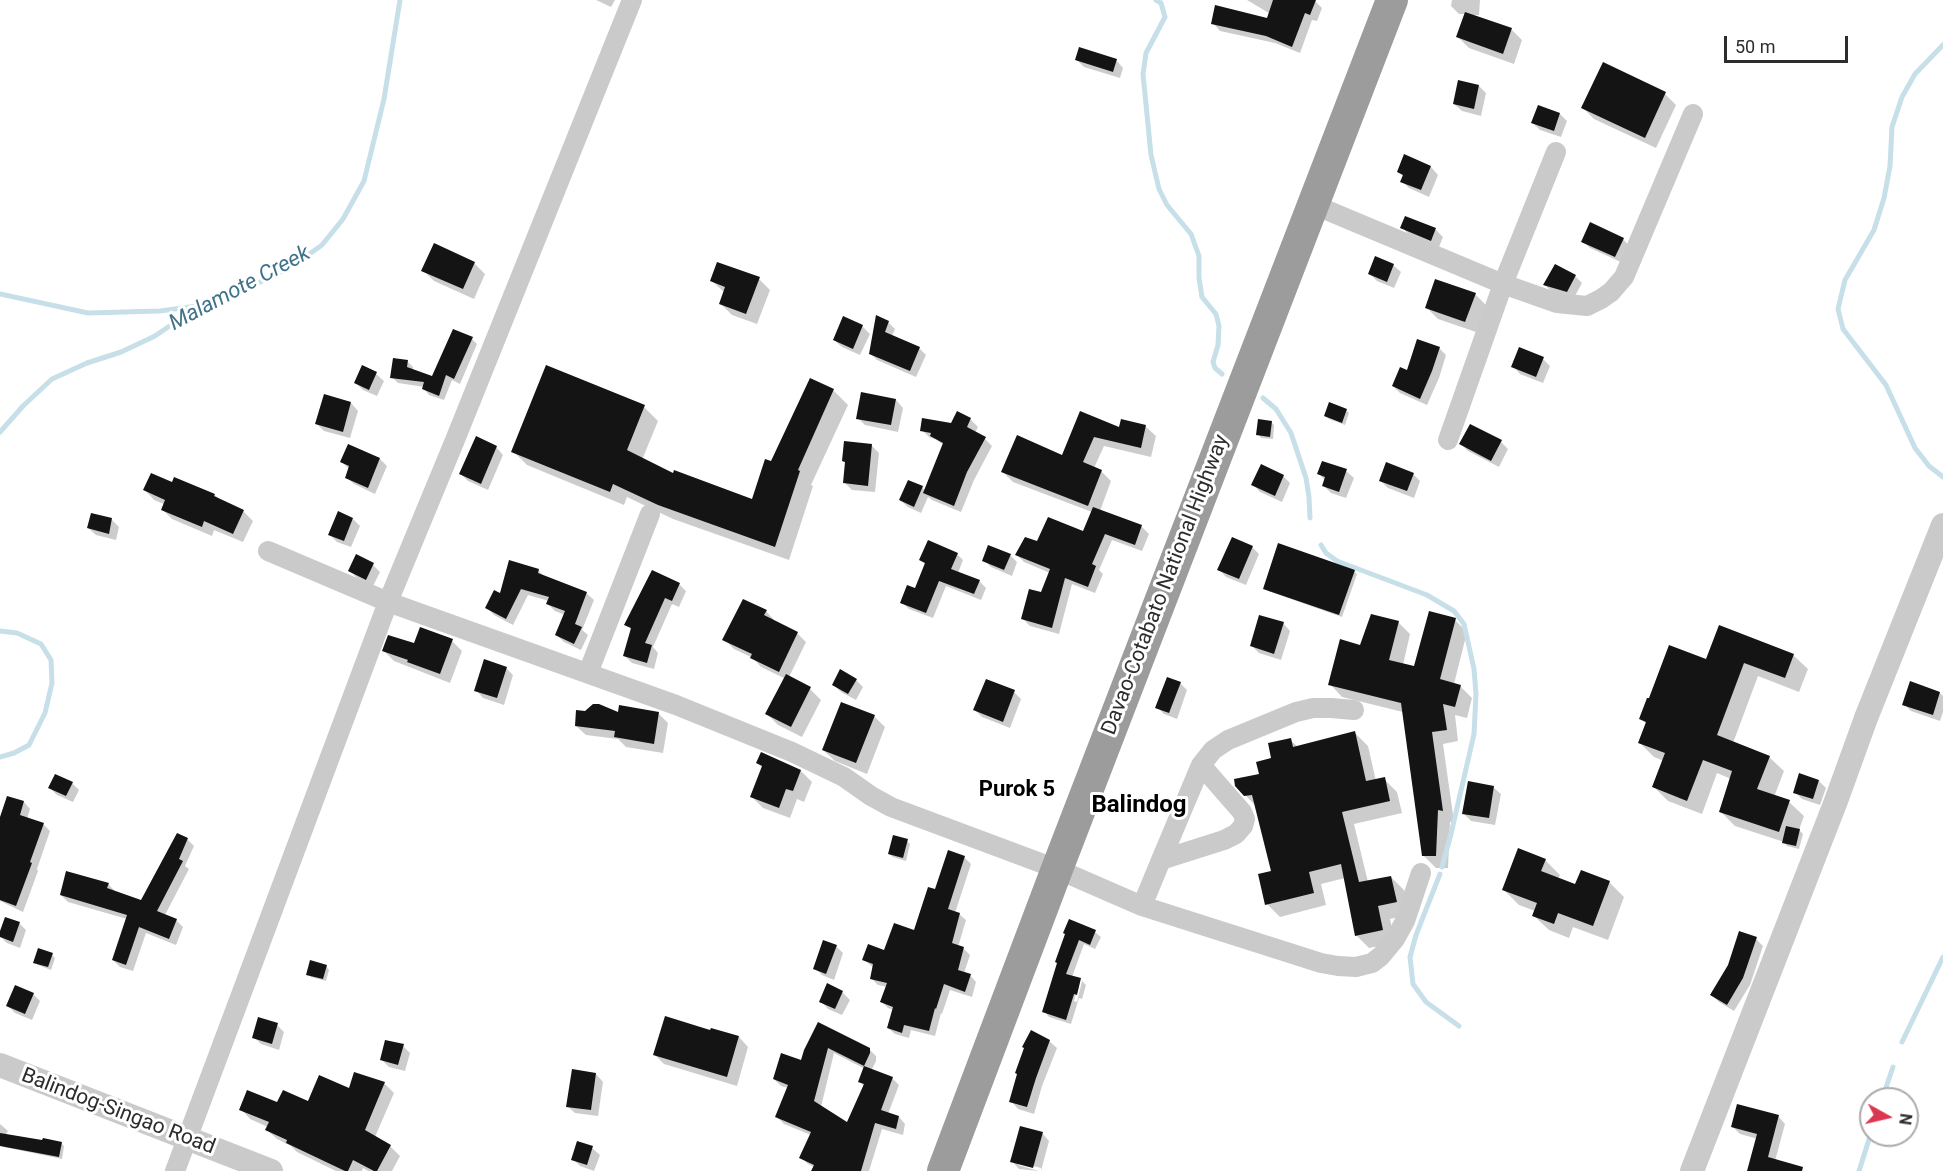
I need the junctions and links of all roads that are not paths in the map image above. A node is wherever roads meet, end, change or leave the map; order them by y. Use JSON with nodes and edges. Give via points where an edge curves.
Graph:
{"nodes":[{"id":1,"x":632,"y":0,"type":"edge"},
{"id":2,"x":1392,"y":0,"type":"edge"},
{"id":3,"x":1693,"y":114,"type":"dead end"},
{"id":4,"x":1556,"y":152,"type":"dead end"},
{"id":5,"x":1312,"y":204,"type":"junction"},
{"id":6,"x":1503,"y":284,"type":"junction"},
{"id":7,"x":1448,"y":440,"type":"dead end"},
{"id":8,"x":650,"y":514,"type":"dead end"},
{"id":9,"x":1943,"y":525,"type":"edge"},
{"id":10,"x":268,"y":551,"type":"dead end"},
{"id":11,"x":388,"y":602,"type":"junction"},
{"id":12,"x":588,"y":673,"type":"junction"},
{"id":13,"x":1354,"y":710,"type":"dead end"},
{"id":14,"x":1201,"y":765,"type":"junction"},
{"id":15,"x":1161,"y":860,"type":"junction"},
{"id":16,"x":1057,"y":869,"type":"junction"},
{"id":17,"x":1421,"y":873,"type":"dead end"},
{"id":18,"x":1142,"y":906,"type":"junction"},
{"id":19,"x":0,"y":1065,"type":"edge"},
{"id":20,"x":186,"y":1139,"type":"junction"},
{"id":21,"x":175,"y":1171,"type":"edge"},
{"id":22,"x":271,"y":1171,"type":"edge"},
{"id":23,"x":943,"y":1171,"type":"edge"},
{"id":24,"x":1692,"y":1171,"type":"edge"}],
"edges":[{"from":1,"to":11,"type":"street"},
{"from":2,"to":5,"type":"highway","name":"Davao-Cotabato National Highway"},
{"from":3,"to":6,"type":"street","via":[[1624,277],[1611,292],[1587,306],[1571,306]]},
{"from":4,"to":6,"type":"street"},
{"from":5,"to":6,"type":"street"},
{"from":5,"to":16,"type":"highway","name":"Davao-Cotabato National Highway"},
{"from":6,"to":7,"type":"street"},
{"from":8,"to":12,"type":"street"},
{"from":9,"to":24,"type":"street"},
{"from":10,"to":11,"type":"street"},
{"from":11,"to":12,"type":"street"},
{"from":11,"to":20,"type":"street"},
{"from":12,"to":16,"type":"street","via":[[812,760],[891,807]]},
{"from":13,"to":14,"type":"street","via":[[1313,708],[1296,712],[1223,743]]},
{"from":14,"to":15,"type":"street"},
{"from":14,"to":15,"type":"street","via":[[1242,812],[1243,826],[1224,840]]},
{"from":15,"to":18,"type":"street"},
{"from":16,"to":18,"type":"street"},
{"from":16,"to":23,"type":"highway","name":"Davao-Cotabato National Highway"},
{"from":17,"to":18,"type":"street","via":[[1395,939],[1372,963],[1356,967],[1321,963]]},
{"from":19,"to":20,"type":"street","name":"Balindog-Singao Road"},
{"from":20,"to":21,"type":"street"},
{"from":20,"to":22,"type":"street","name":"Balindog-Singao Road"}]}
